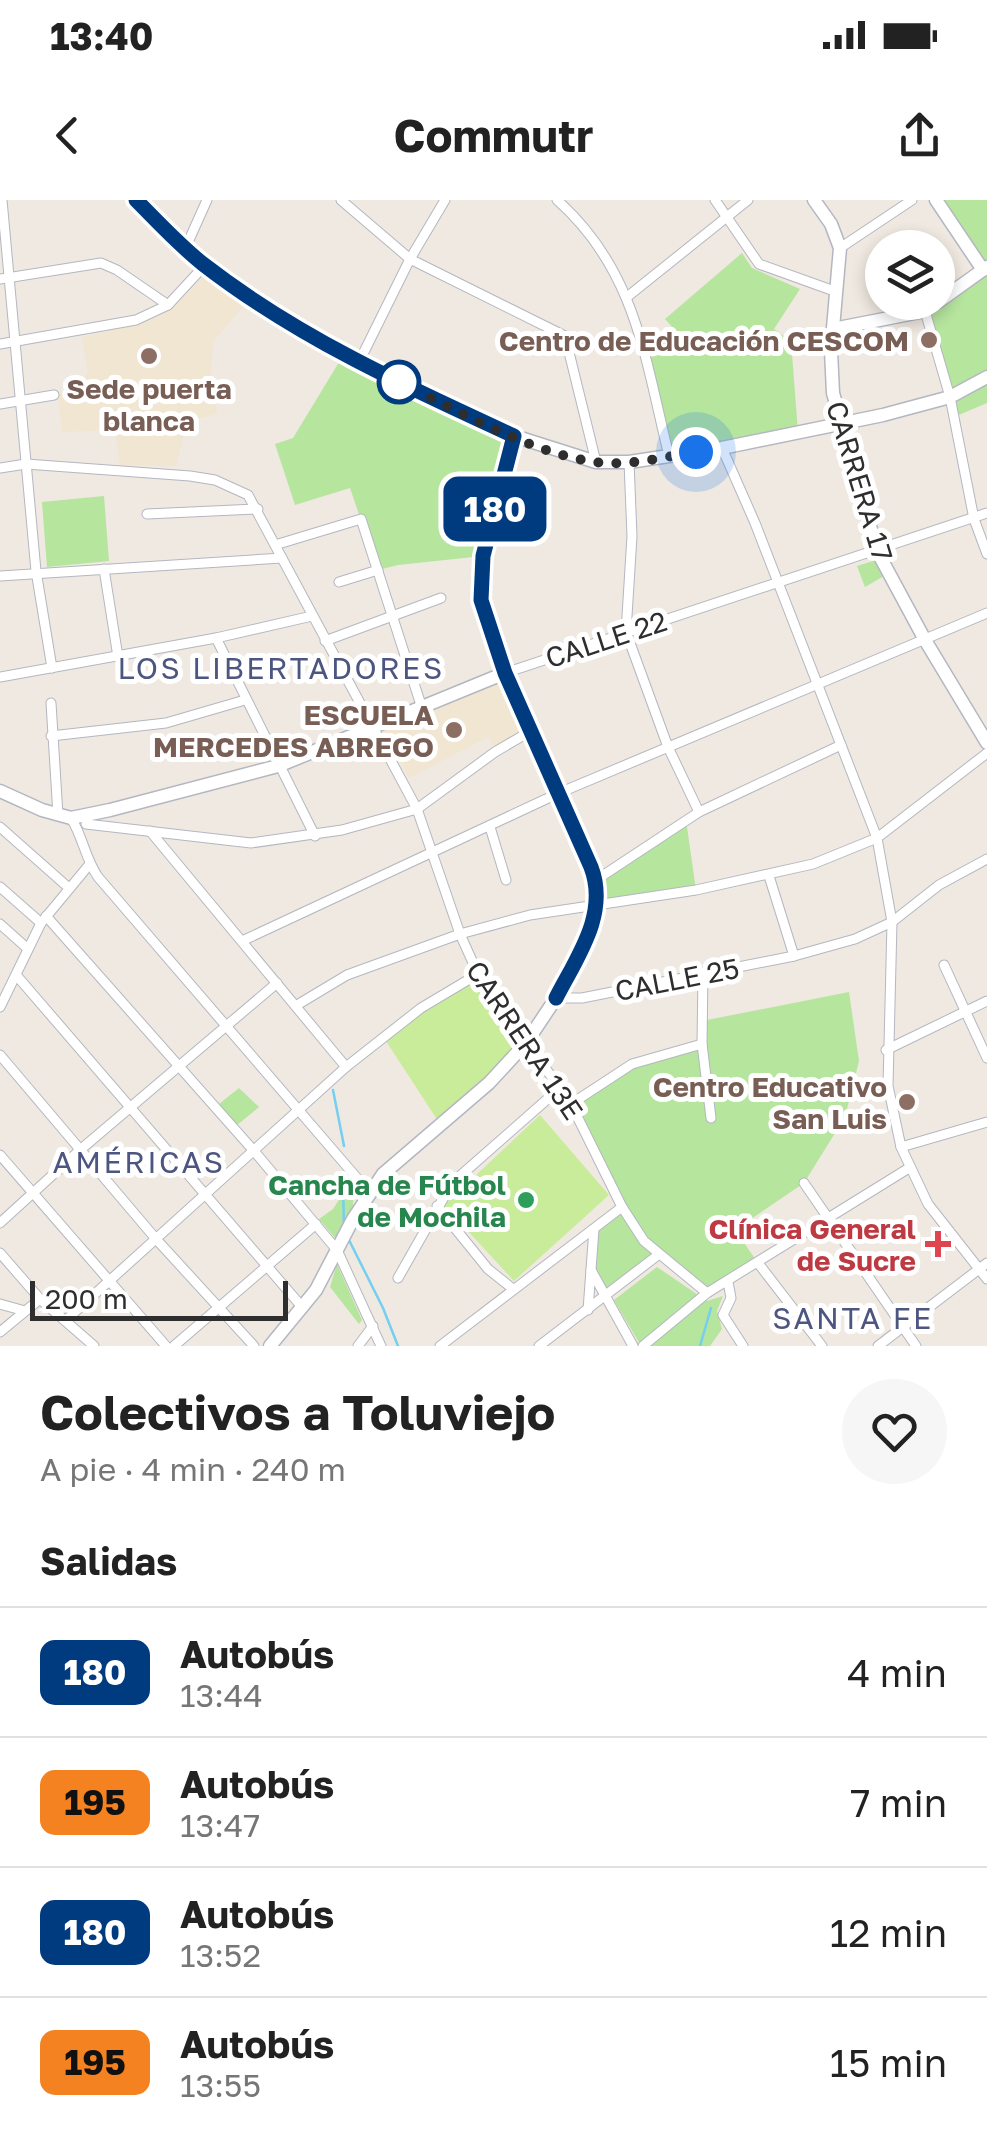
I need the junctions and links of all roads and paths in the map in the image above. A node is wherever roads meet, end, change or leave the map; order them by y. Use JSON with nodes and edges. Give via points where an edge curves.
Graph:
{"nodes":[{"id":1,"x":2,"y":200,"type":"edge"},
{"id":2,"x":136,"y":200,"type":"edge"},
{"id":3,"x":207,"y":200,"type":"edge"},
{"id":4,"x":341,"y":200,"type":"edge"},
{"id":5,"x":444,"y":200,"type":"edge"},
{"id":6,"x":557,"y":200,"type":"edge"},
{"id":7,"x":715,"y":200,"type":"edge"},
{"id":8,"x":748,"y":200,"type":"edge"},
{"id":9,"x":814,"y":200,"type":"edge"},
{"id":10,"x":912,"y":200,"type":"edge"},
{"id":11,"x":936,"y":200,"type":"edge"},
{"id":12,"x":728,"y":218,"type":"junction"},
{"id":13,"x":840,"y":248,"type":"junction"},
{"id":14,"x":185,"y":249,"type":"junction"},
{"id":15,"x":410,"y":259,"type":"junction"},
{"id":16,"x":205,"y":266,"type":"junction"},
{"id":17,"x":985,"y":268,"type":"edge"},
{"id":18,"x":4,"y":278,"type":"edge"},
{"id":19,"x":955,"y":289,"type":"edge"},
{"id":20,"x":837,"y":292,"type":"junction"},
{"id":21,"x":627,"y":296,"type":"junction"},
{"id":22,"x":168,"y":306,"type":"junction"},
{"id":23,"x":872,"y":320,"type":"edge"},
{"id":24,"x":936,"y":320,"type":"edge"},
{"id":25,"x":832,"y":330,"type":"junction"},
{"id":26,"x":14,"y":342,"type":"junction"},
{"id":27,"x":0,"y":344,"type":"edge"},
{"id":28,"x":359,"y":362,"type":"junction"},
{"id":29,"x":984,"y":381,"type":"edge"},
{"id":30,"x":54,"y":396,"type":"dead end"},
{"id":31,"x":950,"y":397,"type":"junction"},
{"id":32,"x":20,"y":401,"type":"junction"},
{"id":33,"x":0,"y":404,"type":"edge"},
{"id":34,"x":840,"y":424,"type":"junction"},
{"id":35,"x":514,"y":436,"type":"junction"},
{"id":36,"x":722,"y":448,"type":"junction"},
{"id":37,"x":669,"y":456,"type":"junction"},
{"id":38,"x":596,"y":462,"type":"junction"},
{"id":39,"x":629,"y":462,"type":"junction"},
{"id":40,"x":26,"y":464,"type":"junction"},
{"id":41,"x":0,"y":468,"type":"edge"},
{"id":42,"x":258,"y":510,"type":"junction"},
{"id":43,"x":987,"y":513,"type":"edge"},
{"id":44,"x":147,"y":514,"type":"dead end"},
{"id":45,"x":974,"y":519,"type":"junction"},
{"id":46,"x":275,"y":545,"type":"junction"},
{"id":47,"x":877,"y":551,"type":"junction"},
{"id":48,"x":987,"y":554,"type":"edge"},
{"id":49,"x":282,"y":558,"type":"junction"},
{"id":50,"x":104,"y":569,"type":"junction"},
{"id":51,"x":378,"y":570,"type":"junction"},
{"id":52,"x":36,"y":572,"type":"junction"},
{"id":53,"x":0,"y":576,"type":"edge"},
{"id":54,"x":339,"y":582,"type":"dead end"},
{"id":55,"x":778,"y":583,"type":"junction"},
{"id":56,"x":441,"y":598,"type":"dead end"},
{"id":57,"x":987,"y":612,"type":"edge"},
{"id":58,"x":312,"y":616,"type":"junction"},
{"id":59,"x":392,"y":616,"type":"junction"},
{"id":60,"x":626,"y":632,"type":"junction"},
{"id":61,"x":216,"y":638,"type":"junction"},
{"id":62,"x":325,"y":640,"type":"junction"},
{"id":63,"x":925,"y":640,"type":"junction"},
{"id":64,"x":118,"y":657,"type":"junction"},
{"id":65,"x":52,"y":668,"type":"junction"},
{"id":66,"x":505,"y":673,"type":"junction"},
{"id":67,"x":0,"y":677,"type":"edge"},
{"id":68,"x":817,"y":684,"type":"junction"},
{"id":69,"x":245,"y":700,"type":"junction"},
{"id":70,"x":50,"y":703,"type":"dead end"},
{"id":71,"x":421,"y":705,"type":"junction"},
{"id":72,"x":373,"y":726,"type":"junction"},
{"id":73,"x":529,"y":732,"type":"junction"},
{"id":74,"x":51,"y":736,"type":"junction"},
{"id":75,"x":987,"y":743,"type":"edge"},
{"id":76,"x":841,"y":745,"type":"junction"},
{"id":77,"x":668,"y":747,"type":"junction"},
{"id":78,"x":987,"y":753,"type":"edge"},
{"id":79,"x":278,"y":766,"type":"junction"},
{"id":80,"x":0,"y":791,"type":"edge"},
{"id":81,"x":559,"y":794,"type":"junction"},
{"id":82,"x":417,"y":809,"type":"junction"},
{"id":83,"x":110,"y":810,"type":"junction"},
{"id":84,"x":699,"y":812,"type":"junction"},
{"id":85,"x":65,"y":816,"type":"junction"},
{"id":86,"x":86,"y":824,"type":"junction"},
{"id":87,"x":0,"y":827,"type":"edge"},
{"id":88,"x":490,"y":827,"type":"junction"},
{"id":89,"x":111,"y":828,"type":"junction"},
{"id":90,"x":150,"y":831,"type":"junction"},
{"id":91,"x":314,"y":836,"type":"junction"},
{"id":92,"x":877,"y":838,"type":"junction"},
{"id":93,"x":434,"y":854,"type":"junction"},
{"id":94,"x":987,"y":859,"type":"edge"},
{"id":95,"x":89,"y":865,"type":"junction"},
{"id":96,"x":770,"y":876,"type":"junction"},
{"id":97,"x":506,"y":880,"type":"dead end"},
{"id":98,"x":596,"y":880,"type":"junction"},
{"id":99,"x":0,"y":887,"type":"edge"},
{"id":100,"x":68,"y":888,"type":"junction"},
{"id":101,"x":598,"y":905,"type":"junction"},
{"id":102,"x":44,"y":920,"type":"junction"},
{"id":103,"x":892,"y":922,"type":"junction"},
{"id":104,"x":0,"y":924,"type":"edge"},
{"id":105,"x":460,"y":934,"type":"junction"},
{"id":106,"x":242,"y":942,"type":"junction"},
{"id":107,"x":28,"y":949,"type":"junction"},
{"id":108,"x":794,"y":956,"type":"junction"},
{"id":109,"x":944,"y":965,"type":"dead end"},
{"id":110,"x":703,"y":972,"type":"junction"},
{"id":111,"x":478,"y":974,"type":"junction"},
{"id":112,"x":16,"y":976,"type":"junction"},
{"id":113,"x":277,"y":983,"type":"junction"},
{"id":114,"x":556,"y":998,"type":"junction"},
{"id":115,"x":987,"y":1001,"type":"edge"},
{"id":116,"x":297,"y":1005,"type":"junction"},
{"id":117,"x":0,"y":1007,"type":"edge"},
{"id":118,"x":964,"y":1012,"type":"junction"},
{"id":119,"x":228,"y":1025,"type":"junction"},
{"id":120,"x":526,"y":1043,"type":"junction"},
{"id":121,"x":702,"y":1044,"type":"junction"},
{"id":122,"x":886,"y":1050,"type":"junction"},
{"id":123,"x":0,"y":1055,"type":"edge"},
{"id":124,"x":987,"y":1058,"type":"edge"},
{"id":125,"x":180,"y":1066,"type":"junction"},
{"id":126,"x":346,"y":1067,"type":"junction"},
{"id":127,"x":560,"y":1088,"type":"junction"},
{"id":128,"x":571,"y":1104,"type":"junction"},
{"id":129,"x":132,"y":1108,"type":"junction"},
{"id":130,"x":299,"y":1109,"type":"junction"},
{"id":131,"x":712,"y":1118,"type":"dead end"},
{"id":132,"x":987,"y":1122,"type":"edge"},
{"id":133,"x":901,"y":1147,"type":"junction"},
{"id":134,"x":80,"y":1150,"type":"junction"},
{"id":135,"x":254,"y":1151,"type":"junction"},
{"id":136,"x":0,"y":1155,"type":"edge"},
{"id":137,"x":909,"y":1168,"type":"junction"},
{"id":138,"x":804,"y":1183,"type":"dead end"},
{"id":139,"x":32,"y":1192,"type":"junction"},
{"id":140,"x":369,"y":1192,"type":"junction"},
{"id":141,"x":205,"y":1194,"type":"junction"},
{"id":142,"x":438,"y":1206,"type":"junction"},
{"id":143,"x":622,"y":1208,"type":"junction"},
{"id":144,"x":827,"y":1217,"type":"junction"},
{"id":145,"x":0,"y":1223,"type":"edge"},
{"id":146,"x":316,"y":1224,"type":"junction"},
{"id":147,"x":594,"y":1230,"type":"junction"},
{"id":148,"x":156,"y":1239,"type":"junction"},
{"id":149,"x":340,"y":1245,"type":"junction"},
{"id":150,"x":0,"y":1252,"type":"edge"},
{"id":151,"x":658,"y":1255,"type":"junction"},
{"id":152,"x":758,"y":1263,"type":"junction"},
{"id":153,"x":983,"y":1266,"type":"edge"},
{"id":154,"x":266,"y":1267,"type":"junction"},
{"id":155,"x":591,"y":1270,"type":"junction"},
{"id":156,"x":398,"y":1278,"type":"dead end"},
{"id":157,"x":987,"y":1279,"type":"edge"},
{"id":158,"x":109,"y":1280,"type":"junction"},
{"id":159,"x":728,"y":1282,"type":"junction"},
{"id":160,"x":513,"y":1289,"type":"junction"},
{"id":161,"x":708,"y":1293,"type":"junction"},
{"id":162,"x":607,"y":1295,"type":"junction"},
{"id":163,"x":40,"y":1299,"type":"junction"},
{"id":164,"x":0,"y":1304,"type":"edge"},
{"id":165,"x":219,"y":1308,"type":"junction"},
{"id":166,"x":303,"y":1308,"type":"junction"},
{"id":167,"x":588,"y":1310,"type":"junction"},
{"id":168,"x":25,"y":1311,"type":"junction"},
{"id":169,"x":66,"y":1320,"type":"junction"},
{"id":170,"x":373,"y":1326,"type":"junction"},
{"id":171,"x":903,"y":1328,"type":"junction"},
{"id":172,"x":0,"y":1332,"type":"edge"},
{"id":173,"x":84,"y":1336,"type":"junction"},
{"id":174,"x":74,"y":1346,"type":"edge"},
{"id":175,"x":94,"y":1346,"type":"edge"},
{"id":176,"x":166,"y":1346,"type":"edge"},
{"id":177,"x":174,"y":1346,"type":"edge"},
{"id":178,"x":254,"y":1346,"type":"edge"},
{"id":179,"x":270,"y":1346,"type":"edge"},
{"id":180,"x":358,"y":1346,"type":"edge"},
{"id":181,"x":382,"y":1346,"type":"edge"},
{"id":182,"x":440,"y":1346,"type":"edge"},
{"id":183,"x":539,"y":1346,"type":"edge"},
{"id":184,"x":633,"y":1346,"type":"edge"},
{"id":185,"x":643,"y":1346,"type":"edge"},
{"id":186,"x":742,"y":1346,"type":"edge"},
{"id":187,"x":822,"y":1346,"type":"edge"},
{"id":188,"x":878,"y":1346,"type":"edge"},
{"id":189,"x":916,"y":1346,"type":"edge"}],
"edges":[{"from":1,"to":18,"type":"street"},
{"from":2,"to":14,"type":"street"},
{"from":3,"to":14,"type":"street"},
{"from":4,"to":15,"type":"street"},
{"from":5,"to":15,"type":"street"},
{"from":6,"to":21,"type":"street","via":[[599,244]]},
{"from":7,"to":12,"type":"street"},
{"from":8,"to":12,"type":"street"},
{"from":9,"to":13,"type":"street"},
{"from":10,"to":13,"type":"street"},
{"from":11,"to":17,"type":"street"},
{"from":12,"to":20,"type":"street","via":[[759,264]]},
{"from":12,"to":21,"type":"street"},
{"from":13,"to":20,"type":"street","name":"CARRERA 17"},
{"from":14,"to":16,"type":"street"},
{"from":15,"to":28,"type":"street"},
{"from":15,"to":38,"type":"street","via":[[565,336]]},
{"from":16,"to":22,"type":"street"},
{"from":16,"to":28,"type":"street"},
{"from":17,"to":19,"type":"street"},
{"from":18,"to":22,"type":"street","via":[[102,263]]},
{"from":18,"to":26,"type":"street"},
{"from":20,"to":25,"type":"street","name":"CARRERA 17"},
{"from":21,"to":37,"type":"street"},
{"from":22,"to":26,"type":"street","via":[[116,326]]},
{"from":23,"to":25,"type":"street"},
{"from":24,"to":31,"type":"street"},
{"from":25,"to":34,"type":"street","name":"CARRERA 17","via":[[830,369]]},
{"from":26,"to":27,"type":"street"},
{"from":26,"to":32,"type":"street"},
{"from":28,"to":35,"type":"street"},
{"from":29,"to":31,"type":"street"},
{"from":30,"to":32,"type":"street"},
{"from":31,"to":34,"type":"street"},
{"from":31,"to":45,"type":"street"},
{"from":32,"to":33,"type":"street"},
{"from":32,"to":40,"type":"street"},
{"from":34,"to":36,"type":"street"},
{"from":34,"to":47,"type":"street","name":"CARRERA 17"},
{"from":35,"to":38,"type":"street"},
{"from":35,"to":66,"type":"street","via":[[480,582]]},
{"from":36,"to":37,"type":"street"},
{"from":36,"to":55,"type":"street"},
{"from":37,"to":39,"type":"street"},
{"from":38,"to":39,"type":"street"},
{"from":39,"to":60,"type":"street"},
{"from":40,"to":41,"type":"street"},
{"from":40,"to":42,"type":"street","name":"CARRERA 13E","via":[[215,480],[248,495]]},
{"from":40,"to":52,"type":"street"},
{"from":42,"to":44,"type":"street"},
{"from":42,"to":46,"type":"street","name":"CARRERA 13E"},
{"from":43,"to":45,"type":"street","name":"CALLE 22"},
{"from":45,"to":47,"type":"street","name":"CALLE 22"},
{"from":45,"to":48,"type":"street"},
{"from":46,"to":49,"type":"street","name":"CARRERA 13E"},
{"from":46,"to":51,"type":"street","via":[[360,518]]},
{"from":47,"to":55,"type":"street","name":"CALLE 22"},
{"from":47,"to":63,"type":"street","name":"CARRERA 17"},
{"from":49,"to":50,"type":"street"},
{"from":49,"to":58,"type":"street","name":"CARRERA 13E"},
{"from":50,"to":52,"type":"street"},
{"from":50,"to":64,"type":"street"},
{"from":51,"to":54,"type":"street"},
{"from":51,"to":59,"type":"street"},
{"from":52,"to":53,"type":"street"},
{"from":52,"to":65,"type":"street"},
{"from":55,"to":60,"type":"street","name":"CALLE 22"},
{"from":55,"to":68,"type":"street"},
{"from":56,"to":59,"type":"street"},
{"from":57,"to":63,"type":"street"},
{"from":58,"to":61,"type":"street"},
{"from":58,"to":62,"type":"street","name":"CARRERA 13E"},
{"from":59,"to":62,"type":"street"},
{"from":59,"to":71,"type":"street"},
{"from":60,"to":66,"type":"street","name":"CALLE 22"},
{"from":60,"to":77,"type":"street"},
{"from":61,"to":64,"type":"street"},
{"from":61,"to":69,"type":"street"},
{"from":62,"to":72,"type":"street","name":"CARRERA 13E"},
{"from":63,"to":68,"type":"street"},
{"from":63,"to":75,"type":"street","name":"CARRERA 17"},
{"from":64,"to":65,"type":"street"},
{"from":65,"to":67,"type":"street"},
{"from":66,"to":71,"type":"street","name":"CALLE 22"},
{"from":66,"to":73,"type":"street"},
{"from":68,"to":76,"type":"street"},
{"from":68,"to":77,"type":"street"},
{"from":69,"to":74,"type":"street","via":[[166,723]]},
{"from":69,"to":79,"type":"street"},
{"from":70,"to":74,"type":"street"},
{"from":71,"to":72,"type":"street","name":"CALLE 22"},
{"from":72,"to":79,"type":"street","name":"CALLE 22"},
{"from":72,"to":82,"type":"street","name":"CARRERA 13E"},
{"from":73,"to":81,"type":"street"},
{"from":73,"to":82,"type":"street"},
{"from":74,"to":85,"type":"street"},
{"from":76,"to":84,"type":"street"},
{"from":76,"to":92,"type":"street"},
{"from":77,"to":81,"type":"street"},
{"from":77,"to":84,"type":"street"},
{"from":78,"to":92,"type":"street"},
{"from":79,"to":83,"type":"street","name":"CALLE 22"},
{"from":79,"to":91,"type":"street"},
{"from":80,"to":85,"type":"street"},
{"from":81,"to":88,"type":"street"},
{"from":81,"to":98,"type":"street"},
{"from":82,"to":91,"type":"street"},
{"from":82,"to":93,"type":"street","name":"CARRERA 13E"},
{"from":83,"to":86,"type":"street","name":"CALLE 22"},
{"from":83,"to":89,"type":"street"},
{"from":84,"to":98,"type":"street"},
{"from":85,"to":86,"type":"street","name":"CALLE 22"},
{"from":86,"to":89,"type":"street"},
{"from":86,"to":95,"type":"street"},
{"from":87,"to":100,"type":"street"},
{"from":88,"to":93,"type":"street"},
{"from":88,"to":97,"type":"street"},
{"from":89,"to":90,"type":"street"},
{"from":90,"to":91,"type":"street","via":[[252,843]]},
{"from":90,"to":106,"type":"street"},
{"from":92,"to":96,"type":"street"},
{"from":92,"to":103,"type":"street"},
{"from":93,"to":105,"type":"street","name":"CARRERA 13E"},
{"from":93,"to":106,"type":"street"},
{"from":94,"to":103,"type":"street","name":"CALLE 25"},
{"from":95,"to":100,"type":"street"},
{"from":95,"to":119,"type":"street"},
{"from":96,"to":101,"type":"street"},
{"from":96,"to":108,"type":"street"},
{"from":98,"to":101,"type":"street"},
{"from":99,"to":102,"type":"street"},
{"from":100,"to":102,"type":"street"},
{"from":101,"to":105,"type":"street"},
{"from":101,"to":114,"type":"street"},
{"from":102,"to":107,"type":"street"},
{"from":102,"to":125,"type":"street"},
{"from":103,"to":108,"type":"street","name":"CALLE 25"},
{"from":103,"to":122,"type":"street"},
{"from":104,"to":107,"type":"street"},
{"from":105,"to":111,"type":"street","name":"CARRERA 13E"},
{"from":105,"to":116,"type":"street","via":[[359,970]]},
{"from":106,"to":113,"type":"street"},
{"from":107,"to":112,"type":"street"},
{"from":108,"to":110,"type":"street","name":"CALLE 25"},
{"from":109,"to":118,"type":"street"},
{"from":110,"to":114,"type":"street","name":"CALLE 25"},
{"from":110,"to":121,"type":"street"},
{"from":111,"to":120,"type":"street","name":"CARRERA 13E"},
{"from":111,"to":126,"type":"street","via":[[421,1008]]},
{"from":112,"to":117,"type":"street"},
{"from":112,"to":129,"type":"street"},
{"from":113,"to":116,"type":"street"},
{"from":113,"to":119,"type":"street"},
{"from":114,"to":120,"type":"street"},
{"from":115,"to":118,"type":"street"},
{"from":116,"to":126,"type":"street"},
{"from":118,"to":122,"type":"street"},
{"from":118,"to":124,"type":"street"},
{"from":119,"to":125,"type":"street"},
{"from":119,"to":130,"type":"street"},
{"from":120,"to":127,"type":"street","name":"CARRERA 13E"},
{"from":120,"to":140,"type":"street"},
{"from":121,"to":128,"type":"street","via":[[632,1064]]},
{"from":121,"to":131,"type":"street"},
{"from":122,"to":133,"type":"street"},
{"from":123,"to":134,"type":"street"},
{"from":125,"to":129,"type":"street"},
{"from":125,"to":135,"type":"street"},
{"from":126,"to":130,"type":"street"},
{"from":127,"to":128,"type":"street","name":"CARRERA 13E"},
{"from":127,"to":142,"type":"street","via":[[452,1183]]},
{"from":128,"to":143,"type":"street","name":"CARRERA 13E"},
{"from":129,"to":134,"type":"street"},
{"from":129,"to":141,"type":"street"},
{"from":130,"to":135,"type":"street"},
{"from":130,"to":140,"type":"street"},
{"from":132,"to":133,"type":"street"},
{"from":133,"to":137,"type":"street"},
{"from":134,"to":139,"type":"street"},
{"from":134,"to":148,"type":"street"},
{"from":135,"to":141,"type":"street"},
{"from":135,"to":146,"type":"street"},
{"from":136,"to":139,"type":"street"},
{"from":137,"to":144,"type":"street"},
{"from":137,"to":153,"type":"street","via":[[928,1204]]},
{"from":138,"to":144,"type":"street"},
{"from":139,"to":145,"type":"street"},
{"from":139,"to":158,"type":"street"},
{"from":140,"to":149,"type":"street"},
{"from":141,"to":148,"type":"street"},
{"from":141,"to":154,"type":"street"},
{"from":142,"to":156,"type":"street"},
{"from":142,"to":160,"type":"street"},
{"from":143,"to":147,"type":"street"},
{"from":143,"to":151,"type":"street","name":"CARRERA 13E"},
{"from":144,"to":152,"type":"street"},
{"from":144,"to":171,"type":"street"},
{"from":146,"to":149,"type":"street"},
{"from":146,"to":154,"type":"street"},
{"from":147,"to":155,"type":"street"},
{"from":147,"to":160,"type":"street"},
{"from":148,"to":158,"type":"street"},
{"from":148,"to":165,"type":"street"},
{"from":149,"to":166,"type":"street"},
{"from":149,"to":170,"type":"street"},
{"from":150,"to":163,"type":"street"},
{"from":151,"to":161,"type":"street","name":"CARRERA 13E"},
{"from":151,"to":162,"type":"street"},
{"from":152,"to":159,"type":"street"},
{"from":152,"to":187,"type":"street"},
{"from":153,"to":157,"type":"street"},
{"from":153,"to":171,"type":"street"},
{"from":154,"to":165,"type":"street"},
{"from":154,"to":166,"type":"street"},
{"from":155,"to":162,"type":"street"},
{"from":155,"to":167,"type":"street"},
{"from":158,"to":169,"type":"street"},
{"from":158,"to":176,"type":"street"},
{"from":159,"to":161,"type":"street"},
{"from":159,"to":186,"type":"street","via":[[731,1298],[723,1315]]},
{"from":160,"to":182,"type":"street"},
{"from":161,"to":185,"type":"street"},
{"from":162,"to":167,"type":"street"},
{"from":162,"to":184,"type":"street"},
{"from":163,"to":168,"type":"street"},
{"from":163,"to":169,"type":"street"},
{"from":164,"to":168,"type":"street"},
{"from":165,"to":177,"type":"street"},
{"from":165,"to":178,"type":"street"},
{"from":166,"to":179,"type":"street"},
{"from":167,"to":183,"type":"street"},
{"from":168,"to":172,"type":"street"},
{"from":169,"to":173,"type":"street"},
{"from":170,"to":180,"type":"street"},
{"from":170,"to":181,"type":"street"},
{"from":171,"to":188,"type":"street"},
{"from":171,"to":189,"type":"street"},
{"from":173,"to":174,"type":"street"},
{"from":173,"to":175,"type":"street"}]}
